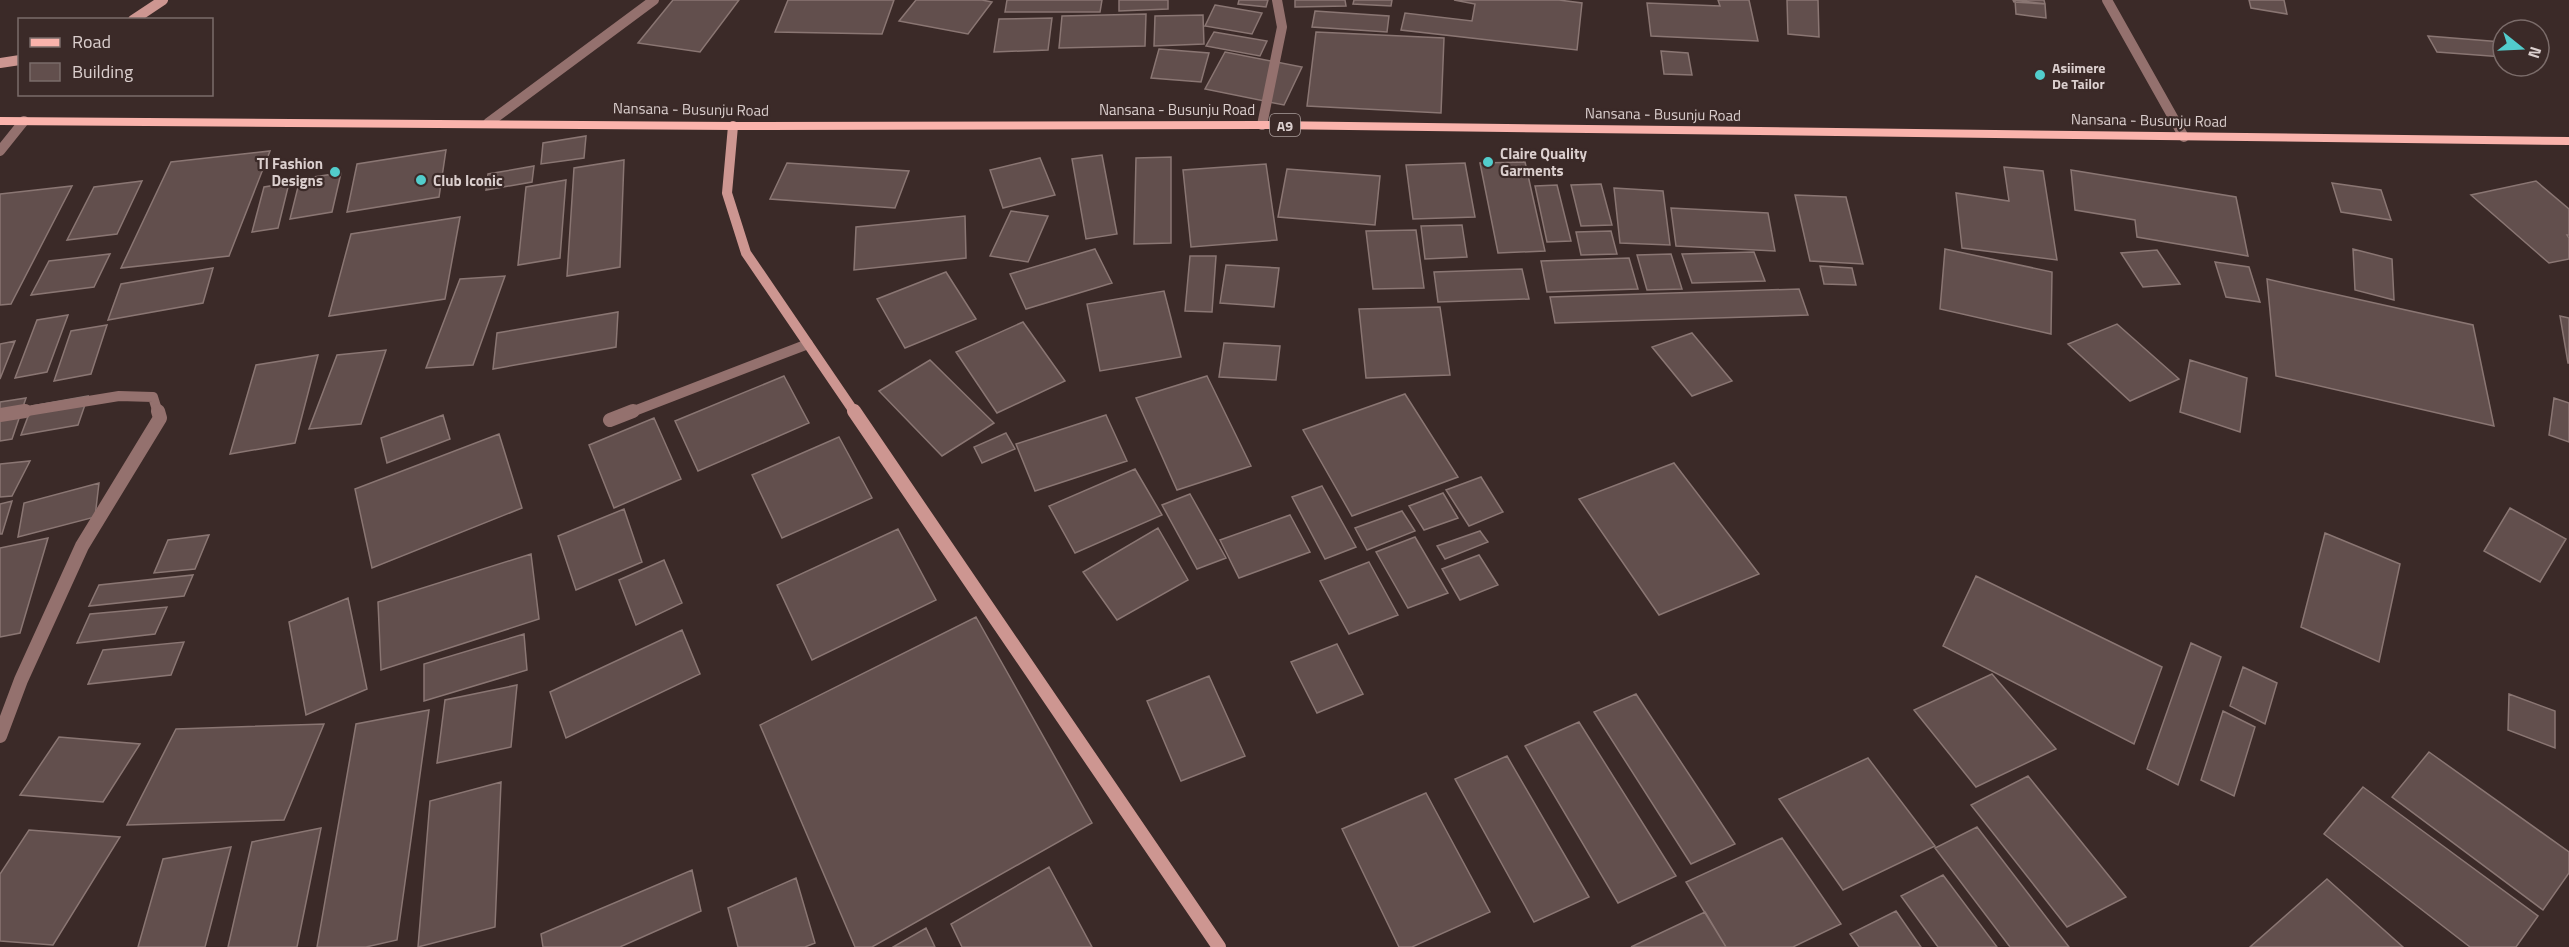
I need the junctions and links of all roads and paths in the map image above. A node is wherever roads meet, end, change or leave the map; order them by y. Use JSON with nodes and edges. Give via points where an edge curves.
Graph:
{"nodes":[{"id":1,"x":163,"y":0,"type":"edge"},
{"id":2,"x":654,"y":0,"type":"edge"},
{"id":3,"x":1277,"y":0,"type":"edge"},
{"id":4,"x":2107,"y":0,"type":"edge"},
{"id":5,"x":136,"y":18,"type":"edge"},
{"id":6,"x":18,"y":60,"type":"edge"},
{"id":7,"x":0,"y":63,"type":"edge"},
{"id":8,"x":0,"y":121,"type":"edge"},
{"id":9,"x":24,"y":121,"type":"junction"},
{"id":10,"x":488,"y":123,"type":"junction"},
{"id":11,"x":1262,"y":125,"type":"junction"},
{"id":12,"x":733,"y":126,"type":"junction"},
{"id":13,"x":2184,"y":137,"type":"junction"},
{"id":14,"x":2569,"y":141,"type":"edge"},
{"id":15,"x":0,"y":151,"type":"edge"},
{"id":16,"x":808,"y":344,"type":"junction"},
{"id":17,"x":0,"y":415,"type":"edge"},
{"id":18,"x":610,"y":420,"type":"dead end"},
{"id":19,"x":0,"y":736,"type":"edge"},
{"id":20,"x":1219,"y":947,"type":"edge"}],
"edges":[{"from":1,"to":5,"type":"street"},
{"from":2,"to":10,"type":"street"},
{"from":3,"to":11,"type":"street","via":[[1282,27]]},
{"from":4,"to":13,"type":"street"},
{"from":6,"to":7,"type":"street"},
{"from":8,"to":9,"type":"main road","name":"Nansana - Busunju Road","number":"A9"},
{"from":9,"to":10,"type":"main road","name":"Nansana - Busunju Road","number":"A9"},
{"from":9,"to":15,"type":"street"},
{"from":10,"to":12,"type":"main road","name":"Nansana - Busunju Road","number":"A9"},
{"from":11,"to":12,"type":"main road","name":"Nansana - Busunju Road","number":"A9"},
{"from":11,"to":13,"type":"main road","name":"Nansana - Busunju Road","number":"A9"},
{"from":12,"to":16,"type":"street","via":[[727,194],[746,253]]},
{"from":13,"to":14,"type":"main road","name":"Nansana - Busunju Road","number":"A9"},
{"from":16,"to":18,"type":"street"},
{"from":16,"to":20,"type":"street"},
{"from":17,"to":19,"type":"street","via":[[119,396],[153,398],[160,418],[82,546]]}]}
